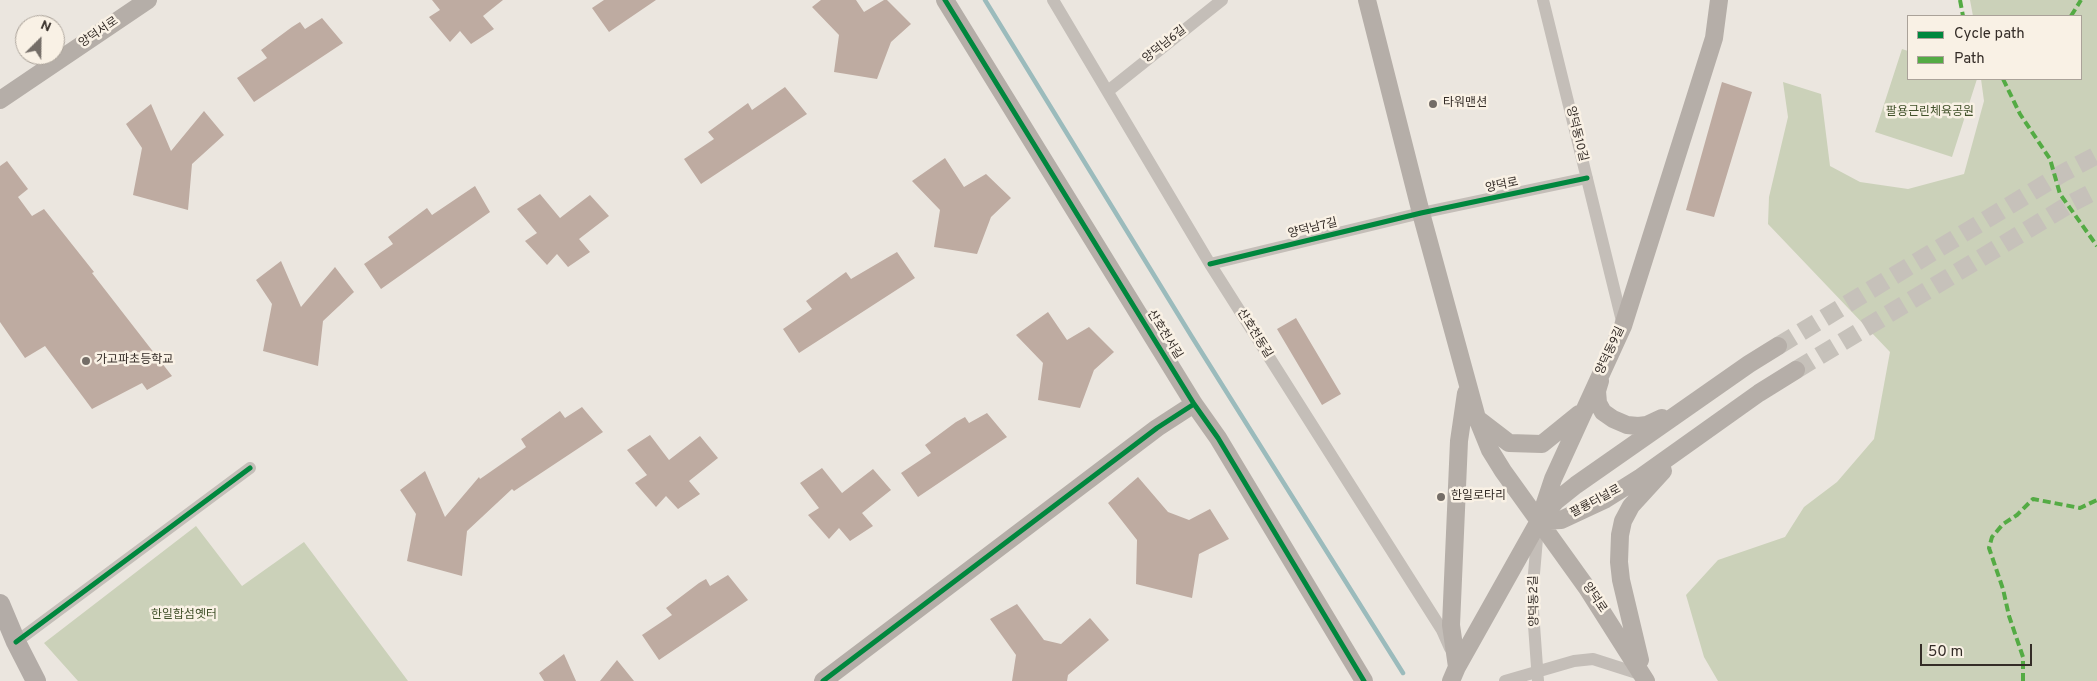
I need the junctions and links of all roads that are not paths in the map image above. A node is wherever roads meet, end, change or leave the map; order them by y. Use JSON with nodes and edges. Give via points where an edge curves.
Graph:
{"nodes":[{"id":1,"x":148,"y":0,"type":"edge"},
{"id":2,"x":945,"y":0,"type":"edge"},
{"id":3,"x":1053,"y":0,"type":"edge"},
{"id":4,"x":1222,"y":0,"type":"edge"},
{"id":5,"x":1366,"y":0,"type":"edge"},
{"id":6,"x":1543,"y":0,"type":"edge"},
{"id":7,"x":1719,"y":0,"type":"edge"},
{"id":8,"x":1108,"y":91,"type":"junction"},
{"id":9,"x":0,"y":100,"type":"edge"},
{"id":10,"x":1587,"y":178,"type":"junction"},
{"id":11,"x":1421,"y":213,"type":"junction"},
{"id":12,"x":1210,"y":264,"type":"junction"},
{"id":13,"x":1623,"y":326,"type":"junction"},
{"id":14,"x":1778,"y":346,"type":"tunnel mouth"},
{"id":15,"x":1602,"y":370,"type":"junction"},
{"id":16,"x":1796,"y":370,"type":"tunnel mouth"},
{"id":17,"x":1467,"y":388,"type":"junction"},
{"id":18,"x":1696,"y":401,"type":"junction"},
{"id":19,"x":1194,"y":404,"type":"junction"},
{"id":20,"x":1583,"y":410,"type":"junction"},
{"id":21,"x":1477,"y":418,"type":"junction"},
{"id":22,"x":1708,"y":429,"type":"junction"},
{"id":23,"x":250,"y":468,"type":"dead end"},
{"id":24,"x":1539,"y":521,"type":"junction"},
{"id":25,"x":0,"y":604,"type":"edge"},
{"id":26,"x":16,"y":642,"type":"junction"},
{"id":27,"x":1454,"y":674,"type":"edge"},
{"id":28,"x":1538,"y":676,"type":"edge"},
{"id":29,"x":1645,"y":678,"type":"edge"},
{"id":30,"x":36,"y":681,"type":"edge"},
{"id":31,"x":823,"y":681,"type":"edge"},
{"id":32,"x":1364,"y":681,"type":"edge"},
{"id":33,"x":1505,"y":681,"type":"edge"}],
"edges":[{"from":1,"to":9,"type":"main road","name":"양덕서로"},
{"from":2,"to":19,"type":"main road","name":"산호천서길"},
{"from":3,"to":8,"type":"street","name":"산호천동길"},
{"from":4,"to":8,"type":"street","name":"양덕남6길"},
{"from":5,"to":11,"type":"main road","name":"양덕로"},
{"from":6,"to":10,"type":"street","name":"양덕동10길"},
{"from":7,"to":13,"type":"main road","name":"양덕동9길","via":[[1714,38]]},
{"from":8,"to":12,"type":"street","name":"산호천동길"},
{"from":10,"to":11,"type":"street","name":"양덕로"},
{"from":10,"to":13,"type":"street","name":"양덕동10길"},
{"from":11,"to":12,"type":"street","name":"양덕남7길"},
{"from":11,"to":17,"type":"main road","name":"양덕로"},
{"from":12,"to":27,"type":"street","name":"산호천동길","via":[[1442,630]]},
{"from":13,"to":15,"type":"main road","name":"양덕동9길"},
{"from":14,"to":18,"type":"main road","name":"팔룡터널로"},
{"from":15,"to":18,"type":"main road","via":[[1598,403],[1603,412],[1627,425],[1647,425]]},
{"from":15,"to":20,"type":"main road","name":"양덕동9길"},
{"from":16,"to":22,"type":"main road","name":"팔룡터널로"},
{"from":17,"to":21,"type":"main road","name":"양덕로"},
{"from":17,"to":27,"type":"main road","via":[[1459,441],[1451,625]]},
{"from":18,"to":24,"type":"main road","name":"팔룡터널로","via":[[1576,485]]},
{"from":19,"to":31,"type":"main road","via":[[1157,428]]},
{"from":19,"to":32,"type":"main road","name":"산호천서길","via":[[1218,438]]},
{"from":20,"to":21,"type":"main road","via":[[1542,444],[1509,443]]},
{"from":20,"to":24,"type":"main road","name":"양덕동9길"},
{"from":21,"to":24,"type":"main road","name":"양덕로","via":[[1490,450]]},
{"from":22,"to":24,"type":"main road","name":"팔룡터널로","via":[[1606,499],[1560,520]]},
{"from":22,"to":29,"type":"main road","via":[[1666,468],[1631,506],[1623,521],[1619,562],[1621,580]]},
{"from":23,"to":26,"type":"street"},
{"from":24,"to":27,"type":"main road","name":"양덕동9길"},
{"from":24,"to":28,"type":"street","name":"양덕동2길","via":[[1532,597]]},
{"from":24,"to":29,"type":"main road","name":"양덕로"},
{"from":25,"to":26,"type":"main road"},
{"from":26,"to":30,"type":"main road"},
{"from":28,"to":29,"type":"street","via":[[1574,661],[1593,659]]},
{"from":28,"to":33,"type":"street"}]}
